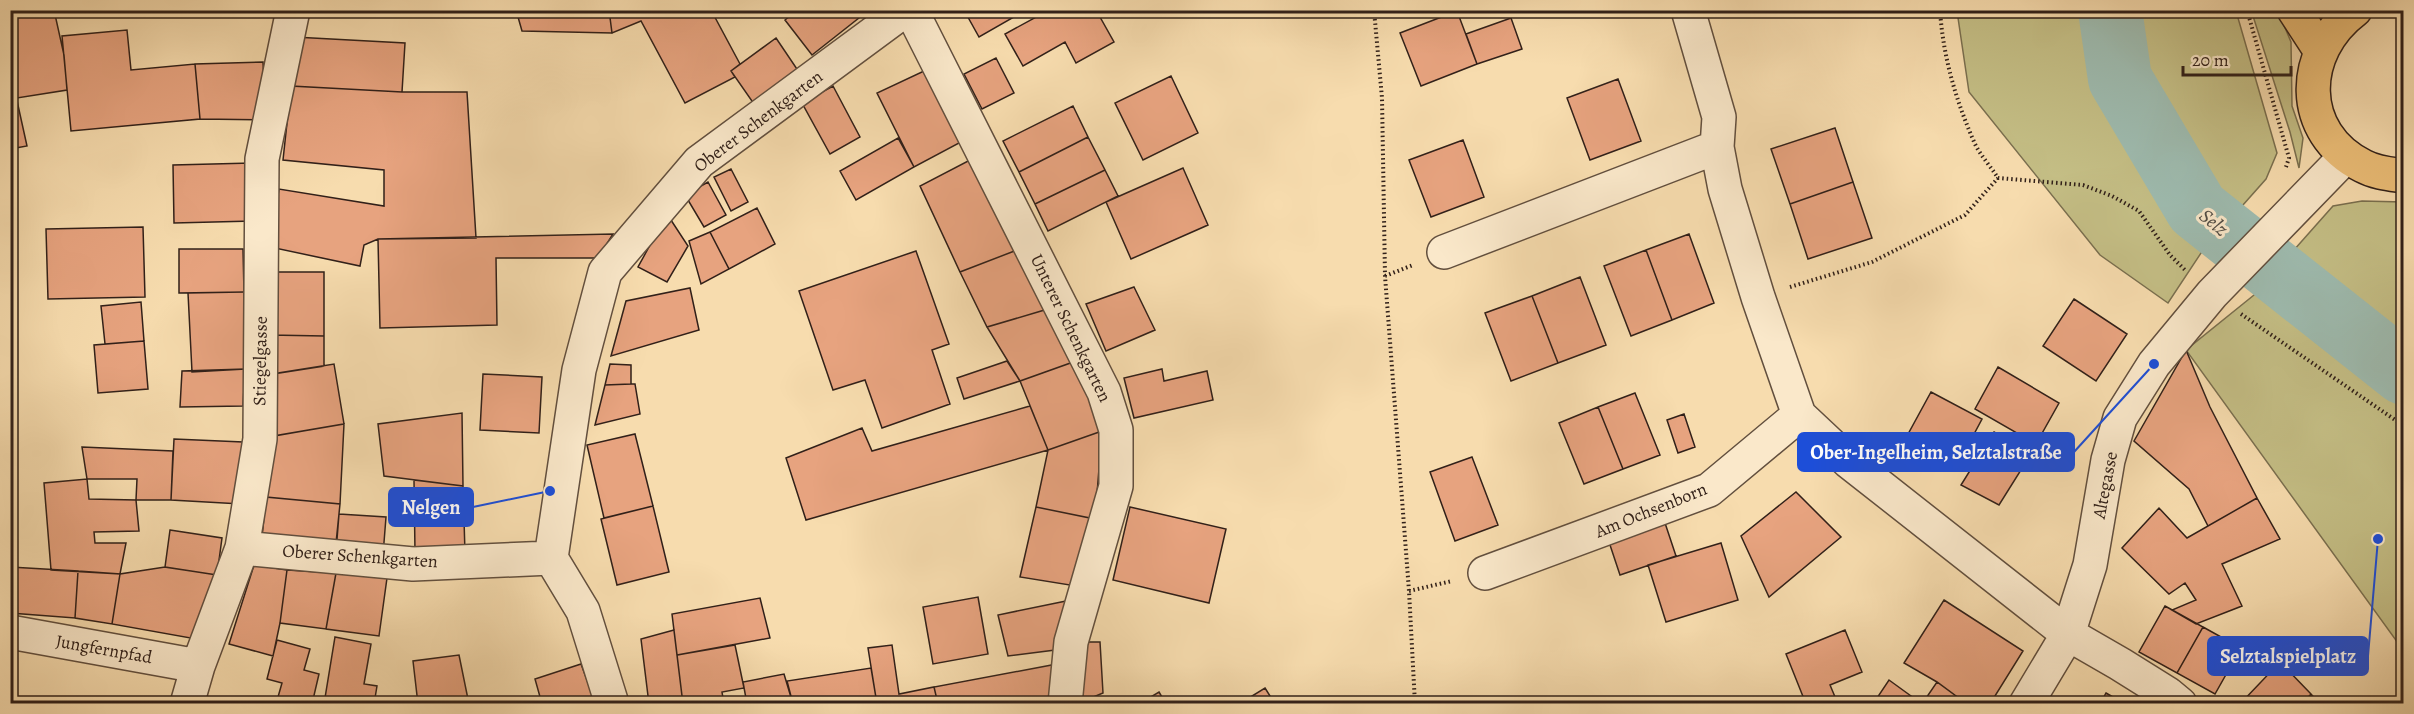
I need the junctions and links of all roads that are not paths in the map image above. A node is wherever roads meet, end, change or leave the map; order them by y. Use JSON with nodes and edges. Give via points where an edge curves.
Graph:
{"nodes":[{"id":1,"x":293,"y":10,"type":"edge"},
{"id":2,"x":905,"y":10,"type":"edge"},
{"id":3,"x":911,"y":10,"type":"edge"},
{"id":4,"x":1688,"y":10,"type":"edge"},
{"id":5,"x":2295,"y":10,"type":"edge"},
{"id":6,"x":2355,"y":10,"type":"edge"},
{"id":7,"x":2320,"y":51,"type":"junction"},
{"id":8,"x":1717,"y":147,"type":"junction"},
{"id":9,"x":2346,"y":156,"type":"junction"},
{"id":10,"x":2403,"y":176,"type":"edge"},
{"id":11,"x":1444,"y":252,"type":"dead end"},
{"id":12,"x":1800,"y":415,"type":"junction"},
{"id":13,"x":242,"y":548,"type":"junction"},
{"id":14,"x":551,"y":558,"type":"junction"},
{"id":15,"x":1485,"y":573,"type":"road end"},
{"id":16,"x":10,"y":632,"type":"edge"},
{"id":17,"x":2068,"y":634,"type":"junction"},
{"id":18,"x":198,"y":666,"type":"junction"},
{"id":19,"x":187,"y":704,"type":"edge"},
{"id":20,"x":612,"y":704,"type":"edge"},
{"id":21,"x":1065,"y":704,"type":"edge"},
{"id":22,"x":2026,"y":704,"type":"edge"},
{"id":23,"x":2180,"y":704,"type":"edge"}],
"edges":[{"from":1,"to":13,"type":"street","name":"Stiegelgasse","via":[[262,159],[260,439]]},
{"from":2,"to":14,"type":"street","name":"Oberer Schenkgarten","via":[[699,162],[605,272],[579,370]]},
{"from":3,"to":21,"type":"street","name":"Unterer Schenkgarten","via":[[1104,392],[1116,430],[1116,486],[1071,642]]},
{"from":4,"to":8,"type":"street","via":[[1719,117]]},
{"from":5,"to":7,"type":"main road"},
{"from":6,"to":7,"type":"main road","via":[[2330,33]]},
{"from":7,"to":9,"type":"main road","via":[[2314,69],[2315,108],[2332,142]]},
{"from":8,"to":11,"type":"street"},
{"from":8,"to":12,"type":"street","via":[[1725,189],[1758,297]]},
{"from":9,"to":10,"type":"main road","via":[[2364,167]]},
{"from":9,"to":17,"type":"street","name":"Altegasse","via":[[2222,285],[2154,364],[2120,418],[2108,460],[2090,566]]},
{"from":12,"to":15,"type":"street","name":"Am Ochsenborn","via":[[1709,490]]},
{"from":12,"to":17,"type":"street","via":[[1848,461]]},
{"from":13,"to":14,"type":"street","name":"Oberer Schenkgarten","via":[[412,564]]},
{"from":13,"to":18,"type":"street","name":"Stiegelgasse"},
{"from":14,"to":20,"type":"street","via":[[583,611]]},
{"from":16,"to":18,"type":"street","name":"Jungfernpfad"},
{"from":17,"to":22,"type":"street","name":"Altegasse"},
{"from":17,"to":23,"type":"street"},
{"from":18,"to":19,"type":"street","name":"Stiegelgasse"}]}
